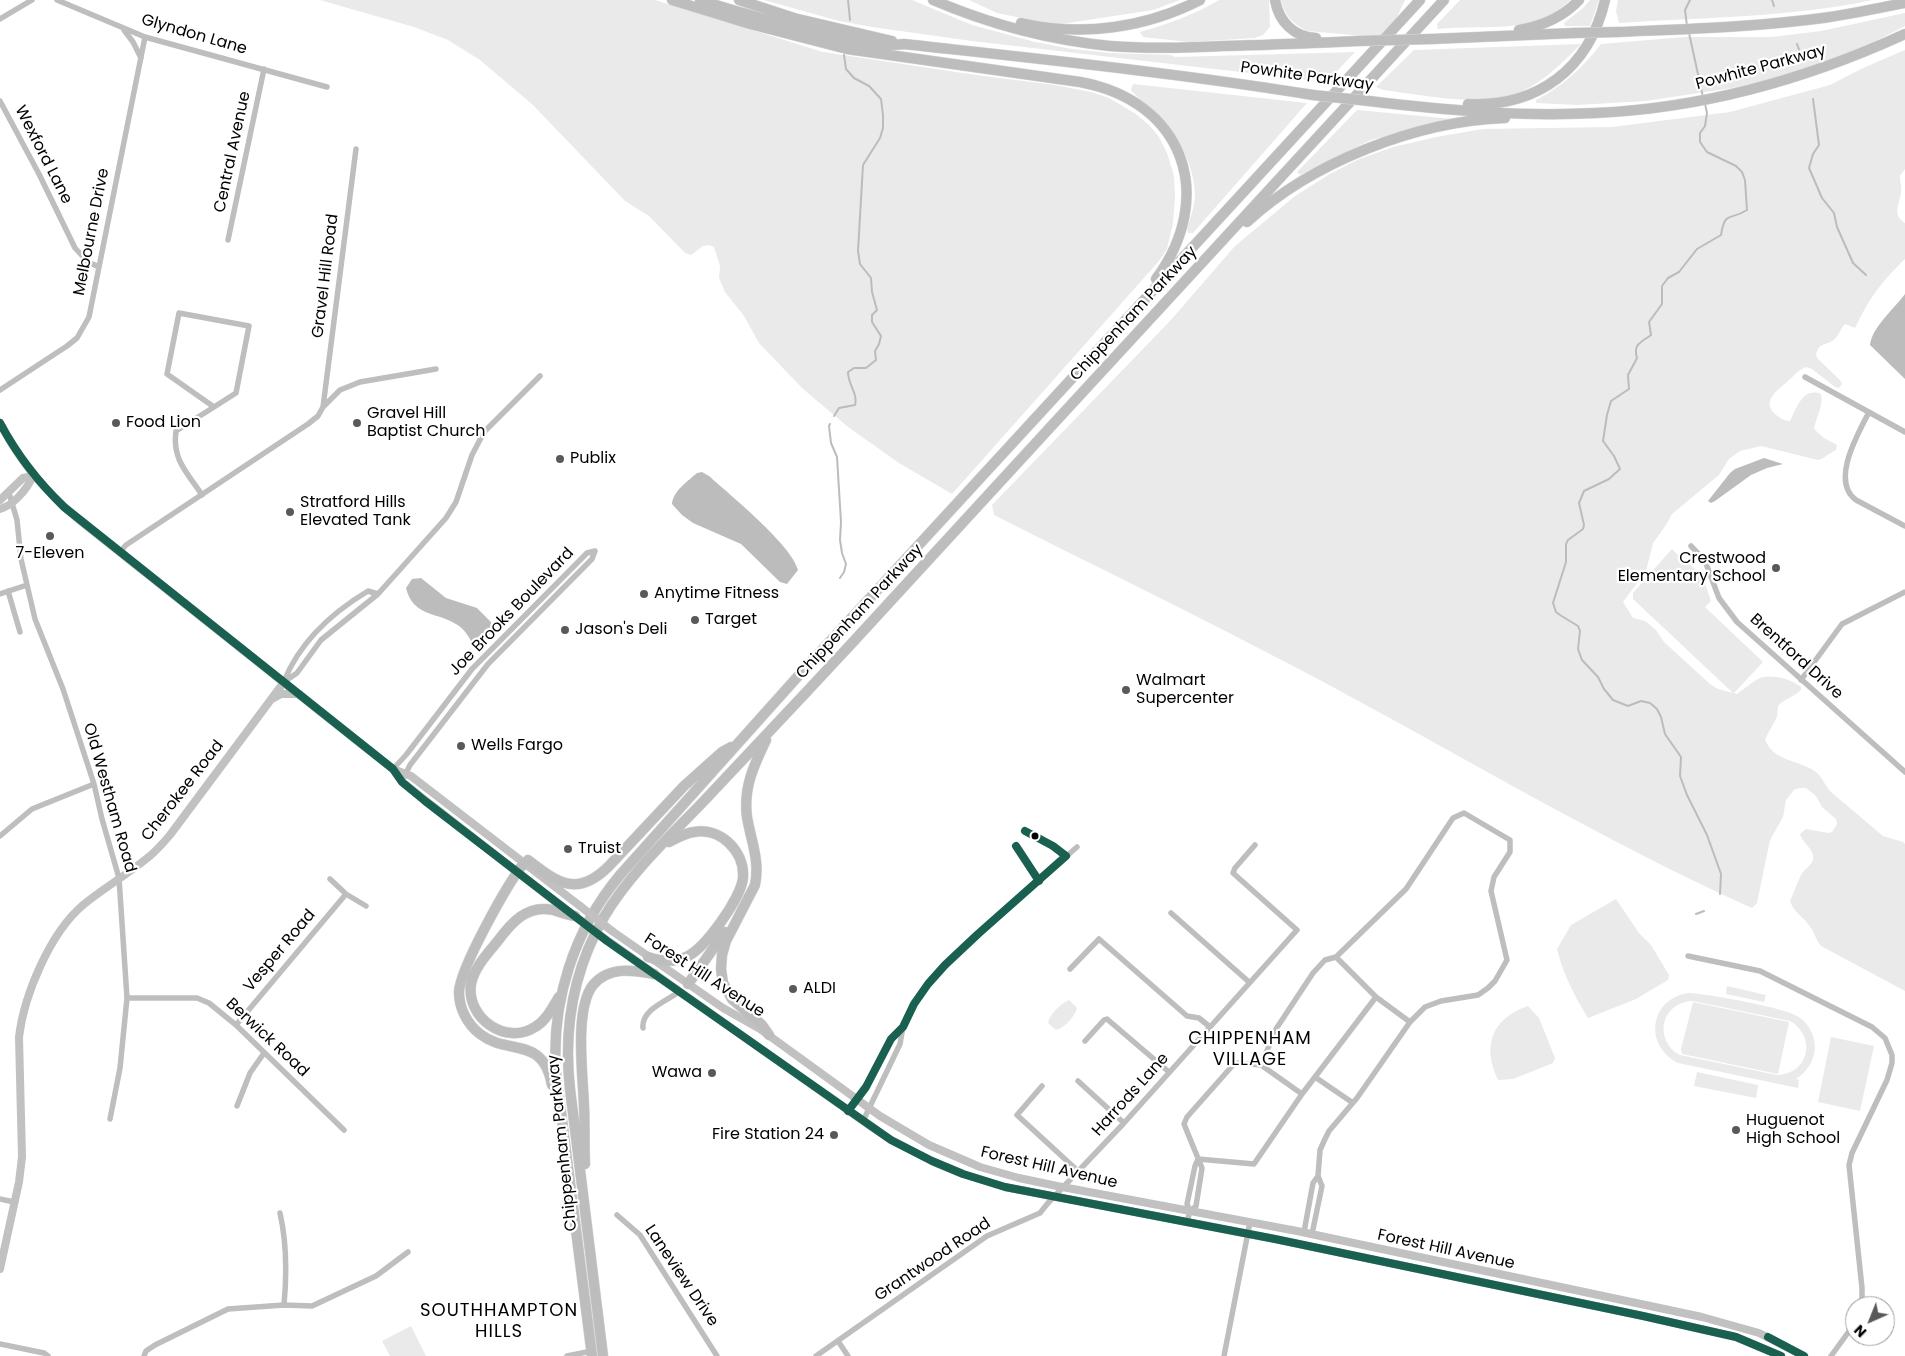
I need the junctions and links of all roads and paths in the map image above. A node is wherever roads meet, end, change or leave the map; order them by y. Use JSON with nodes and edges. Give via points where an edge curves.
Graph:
{"nodes":[{"id":1,"x":32,"y":0,"type":"edge"},
{"id":2,"x":57,"y":0,"type":"edge"},
{"id":3,"x":672,"y":0,"type":"edge"},
{"id":4,"x":700,"y":0,"type":"edge"},
{"id":5,"x":739,"y":0,"type":"edge"},
{"id":6,"x":933,"y":0,"type":"edge"},
{"id":7,"x":950,"y":0,"type":"edge"},
{"id":8,"x":1200,"y":0,"type":"edge"},
{"id":9,"x":1275,"y":0,"type":"edge"},
{"id":10,"x":1410,"y":0,"type":"edge"},
{"id":11,"x":1420,"y":0,"type":"edge"},
{"id":12,"x":1444,"y":0,"type":"edge"},
{"id":13,"x":1580,"y":0,"type":"edge"},
{"id":14,"x":1605,"y":0,"type":"edge"},
{"id":15,"x":1905,"y":3,"type":"edge"},
{"id":16,"x":0,"y":19,"type":"edge"},
{"id":17,"x":123,"y":29,"type":"junction"},
{"id":18,"x":1905,"y":34,"type":"edge"},
{"id":19,"x":145,"y":37,"type":"junction"},
{"id":20,"x":1453,"y":38,"type":"junction"},
{"id":21,"x":1356,"y":41,"type":"junction"},
{"id":22,"x":904,"y":44,"type":"junction"},
{"id":23,"x":140,"y":58,"type":"junction"},
{"id":24,"x":264,"y":69,"type":"junction"},
{"id":25,"x":1346,"y":80,"type":"junction"},
{"id":26,"x":327,"y":86,"type":"dead end"},
{"id":27,"x":1372,"y":98,"type":"junction"},
{"id":28,"x":0,"y":100,"type":"edge"},
{"id":29,"x":1576,"y":114,"type":"junction"},
{"id":30,"x":356,"y":149,"type":"dead end"},
{"id":31,"x":228,"y":240,"type":"dead end"},
{"id":32,"x":99,"y":267,"type":"junction"},
{"id":33,"x":1101,"y":347,"type":"junction"},
{"id":34,"x":1114,"y":359,"type":"junction"},
{"id":35,"x":436,"y":369,"type":"dead end"},
{"id":36,"x":540,"y":376,"type":"dead end"},
{"id":37,"x":1805,"y":377,"type":"dead end"},
{"id":38,"x":0,"y":390,"type":"edge"},
{"id":39,"x":214,"y":407,"type":"junction"},
{"id":40,"x":323,"y":407,"type":"junction"},
{"id":41,"x":1869,"y":412,"type":"junction"},
{"id":42,"x":0,"y":423,"type":"edge"},
{"id":43,"x":1905,"y":432,"type":"edge"},
{"id":44,"x":33,"y":476,"type":"junction"},
{"id":45,"x":9,"y":493,"type":"junction"},
{"id":46,"x":202,"y":495,"type":"junction"},
{"id":47,"x":0,"y":500,"type":"edge"},
{"id":48,"x":12,"y":502,"type":"junction"},
{"id":49,"x":0,"y":510,"type":"edge"},
{"id":50,"x":1905,"y":526,"type":"edge"},
{"id":51,"x":1691,"y":546,"type":"dead end"},
{"id":52,"x":120,"y":552,"type":"junction"},
{"id":53,"x":27,"y":585,"type":"junction"},
{"id":54,"x":8,"y":591,"type":"junction"},
{"id":55,"x":1905,"y":592,"type":"edge"},
{"id":56,"x":0,"y":594,"type":"edge"},
{"id":57,"x":378,"y":594,"type":"junction"},
{"id":58,"x":20,"y":632,"type":"dead end"},
{"id":59,"x":1801,"y":680,"type":"junction"},
{"id":60,"x":284,"y":682,"type":"junction"},
{"id":61,"x":299,"y":694,"type":"junction"},
{"id":62,"x":269,"y":701,"type":"junction"},
{"id":63,"x":770,"y":731,"type":"junction"},
{"id":64,"x":739,"y":743,"type":"junction"},
{"id":65,"x":393,"y":769,"type":"junction"},
{"id":66,"x":1905,"y":772,"type":"edge"},
{"id":67,"x":406,"y":774,"type":"junction"},
{"id":68,"x":402,"y":782,"type":"junction"},
{"id":69,"x":94,"y":784,"type":"junction"},
{"id":70,"x":0,"y":836,"type":"edge"},
{"id":71,"x":1255,"y":844,"type":"dead end"},
{"id":72,"x":662,"y":846,"type":"junction"},
{"id":73,"x":1077,"y":847,"type":"dead end"},
{"id":74,"x":526,"y":862,"type":"junction"},
{"id":75,"x":517,"y":872,"type":"junction"},
{"id":76,"x":119,"y":878,"type":"junction"},
{"id":77,"x":330,"y":879,"type":"dead end"},
{"id":78,"x":346,"y":894,"type":"junction"},
{"id":79,"x":366,"y":906,"type":"dead end"},
{"id":80,"x":1171,"y":913,"type":"dead end"},
{"id":81,"x":575,"y":916,"type":"junction"},
{"id":82,"x":736,"y":918,"type":"junction"},
{"id":83,"x":1688,"y":956,"type":"dead end"},
{"id":84,"x":648,"y":957,"type":"junction"},
{"id":85,"x":1336,"y":957,"type":"junction"},
{"id":86,"x":1070,"y":969,"type":"dead end"},
{"id":87,"x":654,"y":974,"type":"junction"},
{"id":88,"x":1249,"y":982,"type":"junction"},
{"id":89,"x":688,"y":984,"type":"junction"},
{"id":90,"x":679,"y":992,"type":"junction"},
{"id":91,"x":561,"y":995,"type":"junction"},
{"id":92,"x":127,"y":998,"type":"junction"},
{"id":93,"x":1376,"y":998,"type":"junction"},
{"id":94,"x":1410,"y":1022,"type":"junction"},
{"id":95,"x":236,"y":1025,"type":"junction"},
{"id":96,"x":902,"y":1026,"type":"junction"},
{"id":97,"x":1210,"y":1027,"type":"junction"},
{"id":98,"x":643,"y":1028,"type":"dead end"},
{"id":99,"x":768,"y":1034,"type":"junction"},
{"id":100,"x":1085,"y":1040,"type":"dead end"},
{"id":101,"x":264,"y":1053,"type":"junction"},
{"id":102,"x":1261,"y":1065,"type":"junction"},
{"id":103,"x":1169,"y":1072,"type":"junction"},
{"id":104,"x":1315,"y":1077,"type":"junction"},
{"id":105,"x":1078,"y":1081,"type":"dead end"},
{"id":106,"x":1042,"y":1086,"type":"dead end"},
{"id":107,"x":1302,"y":1094,"type":"junction"},
{"id":108,"x":857,"y":1099,"type":"junction"},
{"id":109,"x":1353,"y":1103,"type":"junction"},
{"id":110,"x":236,"y":1106,"type":"dead end"},
{"id":111,"x":870,"y":1108,"type":"junction"},
{"id":112,"x":848,"y":1111,"type":"junction"},
{"id":113,"x":110,"y":1119,"type":"dead end"},
{"id":114,"x":863,"y":1121,"type":"junction"},
{"id":115,"x":1124,"y":1123,"type":"junction"},
{"id":116,"x":344,"y":1130,"type":"dead end"},
{"id":117,"x":1198,"y":1159,"type":"junction"},
{"id":118,"x":567,"y":1162,"type":"junction"},
{"id":119,"x":1079,"y":1172,"type":"junction"},
{"id":120,"x":1318,"y":1176,"type":"junction"},
{"id":121,"x":1064,"y":1187,"type":"junction"},
{"id":122,"x":1054,"y":1197,"type":"junction"},
{"id":123,"x":0,"y":1199,"type":"edge"},
{"id":124,"x":14,"y":1202,"type":"junction"},
{"id":125,"x":1190,"y":1210,"type":"junction"},
{"id":126,"x":280,"y":1213,"type":"dead end"},
{"id":127,"x":617,"y":1215,"type":"dead end"},
{"id":128,"x":1187,"y":1222,"type":"junction"},
{"id":129,"x":1250,"y":1222,"type":"junction"},
{"id":130,"x":1304,"y":1232,"type":"junction"},
{"id":131,"x":1248,"y":1234,"type":"junction"},
{"id":132,"x":1312,"y":1234,"type":"junction"},
{"id":133,"x":408,"y":1252,"type":"dead end"},
{"id":134,"x":0,"y":1269,"type":"edge"},
{"id":135,"x":1862,"y":1296,"type":"edge"},
{"id":136,"x":597,"y":1302,"type":"junction"},
{"id":137,"x":284,"y":1305,"type":"junction"},
{"id":138,"x":1845,"y":1337,"type":"edge"},
{"id":139,"x":838,"y":1341,"type":"junction"},
{"id":140,"x":0,"y":1344,"type":"edge"},
{"id":141,"x":592,"y":1353,"type":"edge"},
{"id":142,"x":145,"y":1354,"type":"edge"},
{"id":143,"x":48,"y":1356,"type":"edge"},
{"id":144,"x":567,"y":1356,"type":"edge"},
{"id":145,"x":603,"y":1356,"type":"edge"},
{"id":146,"x":717,"y":1356,"type":"edge"},
{"id":147,"x":816,"y":1356,"type":"edge"},
{"id":148,"x":848,"y":1356,"type":"edge"},
{"id":149,"x":1224,"y":1356,"type":"edge"},
{"id":150,"x":1781,"y":1356,"type":"edge"},
{"id":151,"x":1804,"y":1356,"type":"edge"},
{"id":152,"x":1831,"y":1356,"type":"edge"}],
"edges":[{"from":1,"to":16,"type":"street"},
{"from":2,"to":17,"type":"street","name":"Glyndon Lane"},
{"from":3,"to":33,"type":"highway","via":[[847,49],[1089,83],[1142,106],[1166,131],[1179,154],[1186,182],[1186,214],[1167,262]]},
{"from":4,"to":22,"type":"highway","name":"Powhite Parkway","via":[[843,38],[883,46]]},
{"from":5,"to":22,"type":"highway","via":[[794,18]]},
{"from":6,"to":21,"type":"highway","name":"Powhite Parkway","via":[[984,20],[1025,31],[1111,46],[1166,48]]},
{"from":7,"to":8,"type":"highway","via":[[1030,25],[1082,29],[1141,22]]},
{"from":9,"to":21,"type":"highway","via":[[1282,19],[1295,32],[1310,38]]},
{"from":10,"to":25,"type":"highway","via":[[1367,49]]},
{"from":11,"to":25,"type":"highway","name":"Chippenham Parkway"},
{"from":12,"to":34,"type":"highway","name":"Chippenham Parkway"},
{"from":13,"to":20,"type":"highway","via":[[1562,14],[1537,26]]},
{"from":14,"to":27,"type":"highway","via":[[1591,38],[1574,62],[1554,81],[1526,96],[1481,104]]},
{"from":15,"to":20,"type":"highway","name":"Powhite Parkway","bridge":true,"via":[[1823,18],[1711,28]]},
{"from":17,"to":19,"type":"street","name":"Glyndon Lane"},
{"from":17,"to":23,"type":"street"},
{"from":18,"to":29,"type":"highway","name":"Powhite Parkway","via":[[1814,72],[1725,96],[1620,112]]},
{"from":19,"to":23,"type":"street","name":"Melbourne Drive"},
{"from":19,"to":24,"type":"street","name":"Glyndon Lane"},
{"from":20,"to":21,"type":"highway","name":"Powhite Parkway","bridge":true},
{"from":22,"to":27,"type":"highway","name":"Powhite Parkway","bridge":true},
{"from":23,"to":32,"type":"street","name":"Melbourne Drive"},
{"from":24,"to":26,"type":"street","name":"Glyndon Lane"},
{"from":24,"to":31,"type":"street","name":"Central Avenue"},
{"from":25,"to":33,"type":"highway","name":"Chippenham Parkway"},
{"from":27,"to":29,"type":"highway","name":"Powhite Parkway","via":[[1474,111]]},
{"from":28,"to":32,"type":"street","name":"Wexford Lane","via":[[75,248],[88,262]]},
{"from":29,"to":34,"type":"highway","via":[[1457,124],[1398,138],[1329,166],[1286,191],[1250,219]]},
{"from":30,"to":40,"type":"street","name":"Gravel Hill Road"},
{"from":32,"to":38,"type":"street","name":"Melbourne Drive","via":[[89,317],[77,338]]},
{"from":33,"to":64,"type":"highway","name":"Chippenham Parkway"},
{"from":34,"to":63,"type":"highway","name":"Chippenham Parkway"},
{"from":35,"to":40,"type":"street","via":[[348,386]]},
{"from":36,"to":57,"type":"street","name":"Cherokee Road","via":[[484,432],[452,510]]},
{"from":37,"to":41,"type":"street"},
{"from":39,"to":39,"type":"street","via":[[236,393],[249,326],[179,313],[167,374]]},
{"from":39,"to":46,"type":"street","via":[[176,431],[174,443],[177,457]]},
{"from":40,"to":46,"type":"street","via":[[308,424]]},
{"from":41,"to":43,"type":"street"},
{"from":41,"to":50,"type":"street","via":[[1850,449],[1846,488],[1856,500]]},
{"from":42,"to":44,"type":"main road","name":"Forest Hill Avenue"},
{"from":44,"to":45,"type":"main road","via":[[23,478]]},
{"from":44,"to":48,"type":"main road"},
{"from":44,"to":52,"type":"main road","name":"Forest Hill Avenue","via":[[64,507]]},
{"from":45,"to":47,"type":"main road"},
{"from":45,"to":48,"type":"street","name":"Old Westham Road"},
{"from":46,"to":52,"type":"street"},
{"from":48,"to":49,"type":"main road"},
{"from":48,"to":53,"type":"street","name":"Old Westham Road"},
{"from":51,"to":59,"type":"street","name":"Brentford Drive","via":[[1706,561],[1719,598],[1732,616]]},
{"from":52,"to":60,"type":"main road","name":"Forest Hill Avenue"},
{"from":53,"to":54,"type":"street"},
{"from":53,"to":69,"type":"street","name":"Old Westham Road","via":[[35,619],[63,689]]},
{"from":54,"to":56,"type":"street"},
{"from":54,"to":58,"type":"street"},
{"from":55,"to":59,"type":"street","via":[[1842,624]]},
{"from":57,"to":60,"type":"street","name":"Cherokee Road","via":[[321,640],[297,673]]},
{"from":57,"to":60,"type":"street","name":"Cherokee Road","via":[[368,591],[333,615],[305,646]]},
{"from":59,"to":66,"type":"street","name":"Brentford Drive"},
{"from":60,"to":61,"type":"main road","name":"Forest Hill Avenue"},
{"from":60,"to":62,"type":"main road","name":"Cherokee Road"},
{"from":61,"to":62,"type":"main road","via":[[282,694]]},
{"from":61,"to":65,"type":"main road","name":"Forest Hill Avenue"},
{"from":62,"to":76,"type":"main road","name":"Cherokee Road","via":[[170,835]]},
{"from":63,"to":72,"type":"highway","name":"Chippenham Parkway"},
{"from":63,"to":82,"type":"highway","via":[[752,770],[747,791],[757,878]]},
{"from":64,"to":74,"type":"highway","via":[[722,752],[684,786],[595,878],[579,884],[565,883]]},
{"from":64,"to":91,"type":"highway","name":"Chippenham Parkway","via":[[606,892],[578,941]]},
{"from":65,"to":67,"type":"main road","name":"Forest Hill Avenue"},
{"from":65,"to":67,"type":"street","name":"Joe Brooks Boulevard","via":[[472,669],[587,553],[595,551],[592,559],[479,674]]},
{"from":65,"to":68,"type":"main road","name":"Forest Hill Avenue"},
{"from":67,"to":68,"type":"street","name":"Joe Brooks Boulevard"},
{"from":67,"to":74,"type":"main road","name":"Forest Hill Avenue","via":[[494,839],[503,841]]},
{"from":68,"to":75,"type":"main road","name":"Forest Hill Avenue"},
{"from":69,"to":70,"type":"street","via":[[32,809]]},
{"from":69,"to":76,"type":"street","name":"Old Westham Road"},
{"from":71,"to":88,"type":"street","name":"Harrods Lane","via":[[1235,868],[1234,874],[1297,930]]},
{"from":72,"to":84,"type":"highway","via":[[692,832],[714,833],[736,851],[743,878],[734,901],[698,950],[673,961]]},
{"from":72,"to":136,"type":"highway","name":"Chippenham Parkway","via":[[604,917],[580,967],[570,1011],[568,1078]]},
{"from":73,"to":96,"type":"street","via":[[945,965],[914,1004]]},
{"from":74,"to":75,"type":"highway"},
{"from":74,"to":84,"type":"main road","name":"Forest Hill Avenue","bridge":true},
{"from":75,"to":81,"type":"main road","name":"Forest Hill Avenue"},
{"from":75,"to":118,"type":"highway","via":[[466,967],[460,986],[460,1002],[467,1019],[481,1035],[497,1043],[525,1048],[544,1063],[552,1079]]},
{"from":76,"to":92,"type":"street","name":"Old Westham Road"},
{"from":76,"to":124,"type":"main road","name":"Cherokee Road","via":[[82,906],[58,933],[25,1004],[19,1037],[22,1157]]},
{"from":77,"to":78,"type":"street"},
{"from":78,"to":79,"type":"street"},
{"from":78,"to":95,"type":"street","name":"Vesper Road"},
{"from":80,"to":88,"type":"street"},
{"from":81,"to":87,"type":"main road","name":"Forest Hill Avenue","bridge":true},
{"from":81,"to":91,"type":"highway","via":[[542,909],[519,917],[479,965],[471,987],[474,1005],[481,1017],[508,1033],[525,1032],[537,1026]]},
{"from":82,"to":89,"type":"highway"},
{"from":82,"to":99,"type":"highway","via":[[722,955],[724,983],[734,1002]]},
{"from":83,"to":135,"type":"street","via":[[1772,976],[1872,1028],[1885,1038],[1892,1055],[1891,1071],[1849,1165]]},
{"from":84,"to":89,"type":"main road","name":"Forest Hill Avenue"},
{"from":85,"to":93,"type":"street"},
{"from":85,"to":94,"type":"street","via":[[1406,889],[1458,815],[1464,813],[1510,840],[1510,852],[1494,877],[1491,891],[1507,960],[1495,981],[1478,995],[1425,1007]]},
{"from":85,"to":102,"type":"street","via":[[1325,960],[1313,973],[1276,1029]]},
{"from":86,"to":97,"type":"street","via":[[1099,939],[1187,1016],[1199,1018]]},
{"from":87,"to":90,"type":"main road","name":"Forest Hill Avenue"},
{"from":87,"to":136,"type":"highway","via":[[627,970],[607,975],[593,986],[584,1009],[581,1055],[585,1154]]},
{"from":88,"to":97,"type":"street","name":"Harrods Lane"},
{"from":89,"to":90,"type":"main road"},
{"from":89,"to":99,"type":"main road","name":"Forest Hill Avenue"},
{"from":90,"to":98,"type":"street","via":[[648,1012]]},
{"from":90,"to":112,"type":"main road","name":"Forest Hill Avenue"},
{"from":91,"to":118,"type":"highway","name":"Chippenham Parkway","via":[[556,1028],[556,1062]]},
{"from":92,"to":95,"type":"street","name":"Berwick Road","via":[[198,998]]},
{"from":92,"to":113,"type":"street","name":"Old Westham Road","via":[[120,1068]]},
{"from":93,"to":94,"type":"street"},
{"from":93,"to":104,"type":"street"},
{"from":94,"to":109,"type":"street"},
{"from":95,"to":101,"type":"street","name":"Berwick Road"},
{"from":96,"to":108,"type":"street"},
{"from":96,"to":111,"type":"street","via":[[900,1044]]},
{"from":97,"to":103,"type":"street","name":"Harrods Lane"},
{"from":99,"to":108,"type":"main road","name":"Forest Hill Avenue"},
{"from":100,"to":103,"type":"street","via":[[1107,1019]]},
{"from":101,"to":110,"type":"street","via":[[250,1073]]},
{"from":101,"to":116,"type":"street","name":"Berwick Road"},
{"from":102,"to":107,"type":"street"},
{"from":102,"to":117,"type":"street","via":[[1233,1065],[1187,1117],[1184,1124]]},
{"from":103,"to":115,"type":"street","name":"Harrods Lane"},
{"from":104,"to":107,"type":"street"},
{"from":104,"to":109,"type":"street"},
{"from":105,"to":115,"type":"street"},
{"from":106,"to":119,"type":"street","via":[[1017,1115]]},
{"from":107,"to":117,"type":"street","via":[[1254,1164]]},
{"from":108,"to":111,"type":"main road","name":"Forest Hill Avenue"},
{"from":108,"to":112,"type":"street"},
{"from":109,"to":120,"type":"street","via":[[1329,1131],[1320,1150]]},
{"from":111,"to":114,"type":"street"},
{"from":111,"to":121,"type":"main road","name":"Forest Hill Avenue","via":[[928,1145],[963,1161],[999,1173]]},
{"from":112,"to":114,"type":"main road","name":"Forest Hill Avenue"},
{"from":114,"to":122,"type":"main road","name":"Forest Hill Avenue","via":[[910,1150],[963,1174]]},
{"from":115,"to":119,"type":"street","name":"Harrods Lane"},
{"from":117,"to":125,"type":"street","via":[[1187,1204]]},
{"from":118,"to":141,"type":"highway","name":"Chippenham Parkway"},
{"from":119,"to":121,"type":"street","name":"Harrods Lane"},
{"from":120,"to":130,"type":"street"},
{"from":120,"to":132,"type":"street","via":[[1322,1186]]},
{"from":121,"to":122,"type":"street","name":"Grantwood Road"},
{"from":121,"to":125,"type":"main road","name":"Forest Hill Avenue"},
{"from":122,"to":128,"type":"main road","name":"Forest Hill Avenue"},
{"from":122,"to":139,"type":"street","name":"Grantwood Road","via":[[1040,1213],[987,1236]]},
{"from":123,"to":124,"type":"street"},
{"from":124,"to":134,"type":"main road","name":"Cherokee Road"},
{"from":125,"to":128,"type":"street"},
{"from":125,"to":129,"type":"main road","name":"Forest Hill Avenue"},
{"from":126,"to":137,"type":"street","via":[[286,1240]]},
{"from":127,"to":146,"type":"street","name":"Laneview Drive","via":[[640,1235]]},
{"from":128,"to":131,"type":"main road","name":"Forest Hill Avenue"},
{"from":129,"to":130,"type":"main road","name":"Forest Hill Avenue"},
{"from":129,"to":131,"type":"street"},
{"from":130,"to":132,"type":"main road","name":"Forest Hill Avenue"},
{"from":131,"to":149,"type":"street"},
{"from":131,"to":150,"type":"main road","name":"Forest Hill Avenue","via":[[1718,1332]]},
{"from":132,"to":151,"type":"main road","name":"Forest Hill Avenue","via":[[1708,1318],[1759,1333]]},
{"from":133,"to":137,"type":"street","via":[[376,1276],[312,1306]]},
{"from":136,"to":145,"type":"highway","name":"Chippenham Parkway"},
{"from":137,"to":142,"type":"street","via":[[228,1309],[172,1336]]},
{"from":138,"to":152,"type":"street"},
{"from":139,"to":147,"type":"street","name":"Grantwood Road"},
{"from":139,"to":148,"type":"street"},
{"from":140,"to":143,"type":"street","via":[[44,1352]]},
{"from":141,"to":144,"type":"street"},
{"from":141,"to":145,"type":"street"}]}
